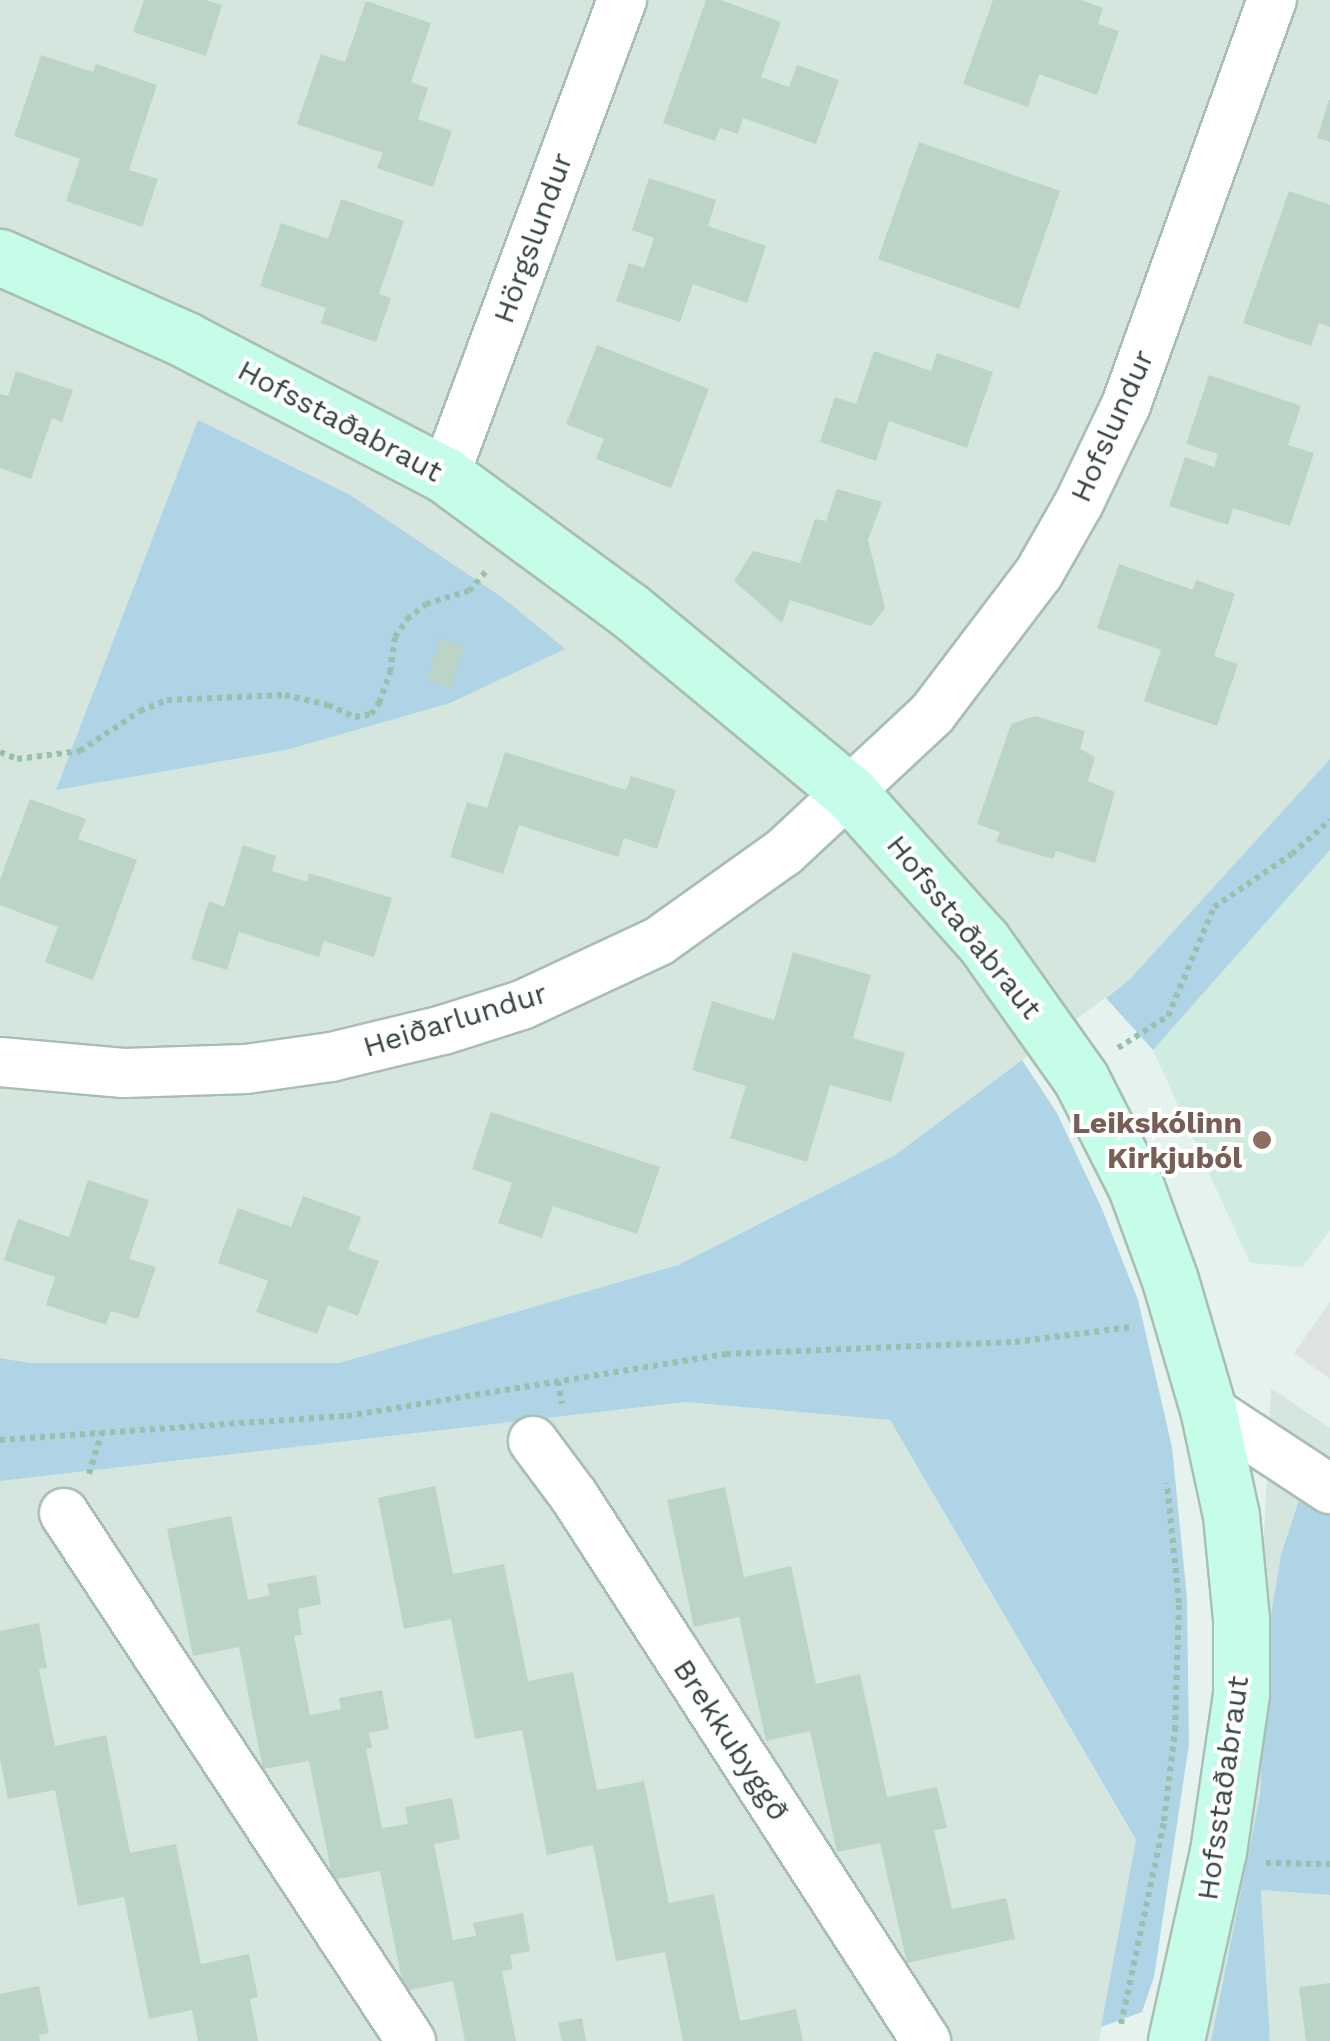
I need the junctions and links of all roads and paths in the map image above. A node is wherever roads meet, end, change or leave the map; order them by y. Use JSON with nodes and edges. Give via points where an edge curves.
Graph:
{"nodes":[{"id":1,"x":622,"y":0,"type":"edge"},
{"id":2,"x":1272,"y":0,"type":"edge"},
{"id":3,"x":0,"y":257,"type":"edge"},
{"id":4,"x":445,"y":475,"type":"junction"},
{"id":5,"x":487,"y":570,"type":"dead end"},
{"id":6,"x":0,"y":752,"type":"edge"},
{"id":7,"x":850,"y":793,"type":"junction"},
{"id":8,"x":1330,"y":820,"type":"edge"},
{"id":9,"x":1110,"y":1054,"type":"dead end"},
{"id":10,"x":0,"y":1062,"type":"edge"},
{"id":11,"x":1128,"y":1310,"type":"dead end"},
{"id":12,"x":1132,"y":1327,"type":"junction"},
{"id":13,"x":1136,"y":1339,"type":"dead end"},
{"id":14,"x":1208,"y":1408,"type":"junction"},
{"id":15,"x":0,"y":1440,"type":"edge"},
{"id":16,"x":533,"y":1441,"type":"dead end"},
{"id":17,"x":1165,"y":1468,"type":"dead end"},
{"id":18,"x":1330,"y":1489,"type":"edge"},
{"id":19,"x":64,"y":1513,"type":"dead end"},
{"id":20,"x":1216,"y":1862,"type":"junction"},
{"id":21,"x":1330,"y":1864,"type":"edge"},
{"id":22,"x":1121,"y":2024,"type":"dead end"},
{"id":23,"x":411,"y":2041,"type":"edge"},
{"id":24,"x":926,"y":2041,"type":"edge"},
{"id":25,"x":1176,"y":2041,"type":"edge"}],
"edges":[{"from":1,"to":4,"type":"street","name":"Hörgslundur"},
{"from":2,"to":7,"type":"street","name":"Hofslundur","via":[[1126,405],[1079,503],[983,652],[932,714]]},
{"from":3,"to":4,"type":"street","name":"Hofsstaðabraut","via":[[186,340]]},
{"from":4,"to":7,"type":"street","name":"Hofsstaðabraut","via":[[629,610]]},
{"from":5,"to":6,"type":"path","via":[[469,591],[426,604],[407,619],[371,714],[355,716],[285,695],[167,700],[80,751],[17,759]]},
{"from":7,"to":10,"type":"street","name":"Heiðarlundur","via":[[748,880],[659,941],[522,1005],[459,1026],[331,1057],[246,1069],[124,1073]]},
{"from":7,"to":14,"type":"street","name":"Hofsstaðabraut","via":[[983,941],[1081,1079],[1136,1187]]},
{"from":8,"to":9,"type":"path","via":[[1214,907],[1168,1016]]},
{"from":11,"to":12,"type":"path"},
{"from":12,"to":13,"type":"path"},
{"from":12,"to":15,"type":"path","via":[[1015,1342],[726,1354],[347,1416]]},
{"from":14,"to":18,"type":"street"},
{"from":14,"to":20,"type":"street","name":"Hofsstaðabraut","via":[[1231,1515],[1241,1619],[1240,1694]]},
{"from":16,"to":24,"type":"street","name":"Brekkubyggð"},
{"from":17,"to":22,"type":"path","via":[[1178,1588],[1179,1688],[1164,1821]]},
{"from":19,"to":23,"type":"street"},
{"from":20,"to":21,"type":"path"},
{"from":20,"to":25,"type":"street","name":"Hofsstaðabraut"}]}
